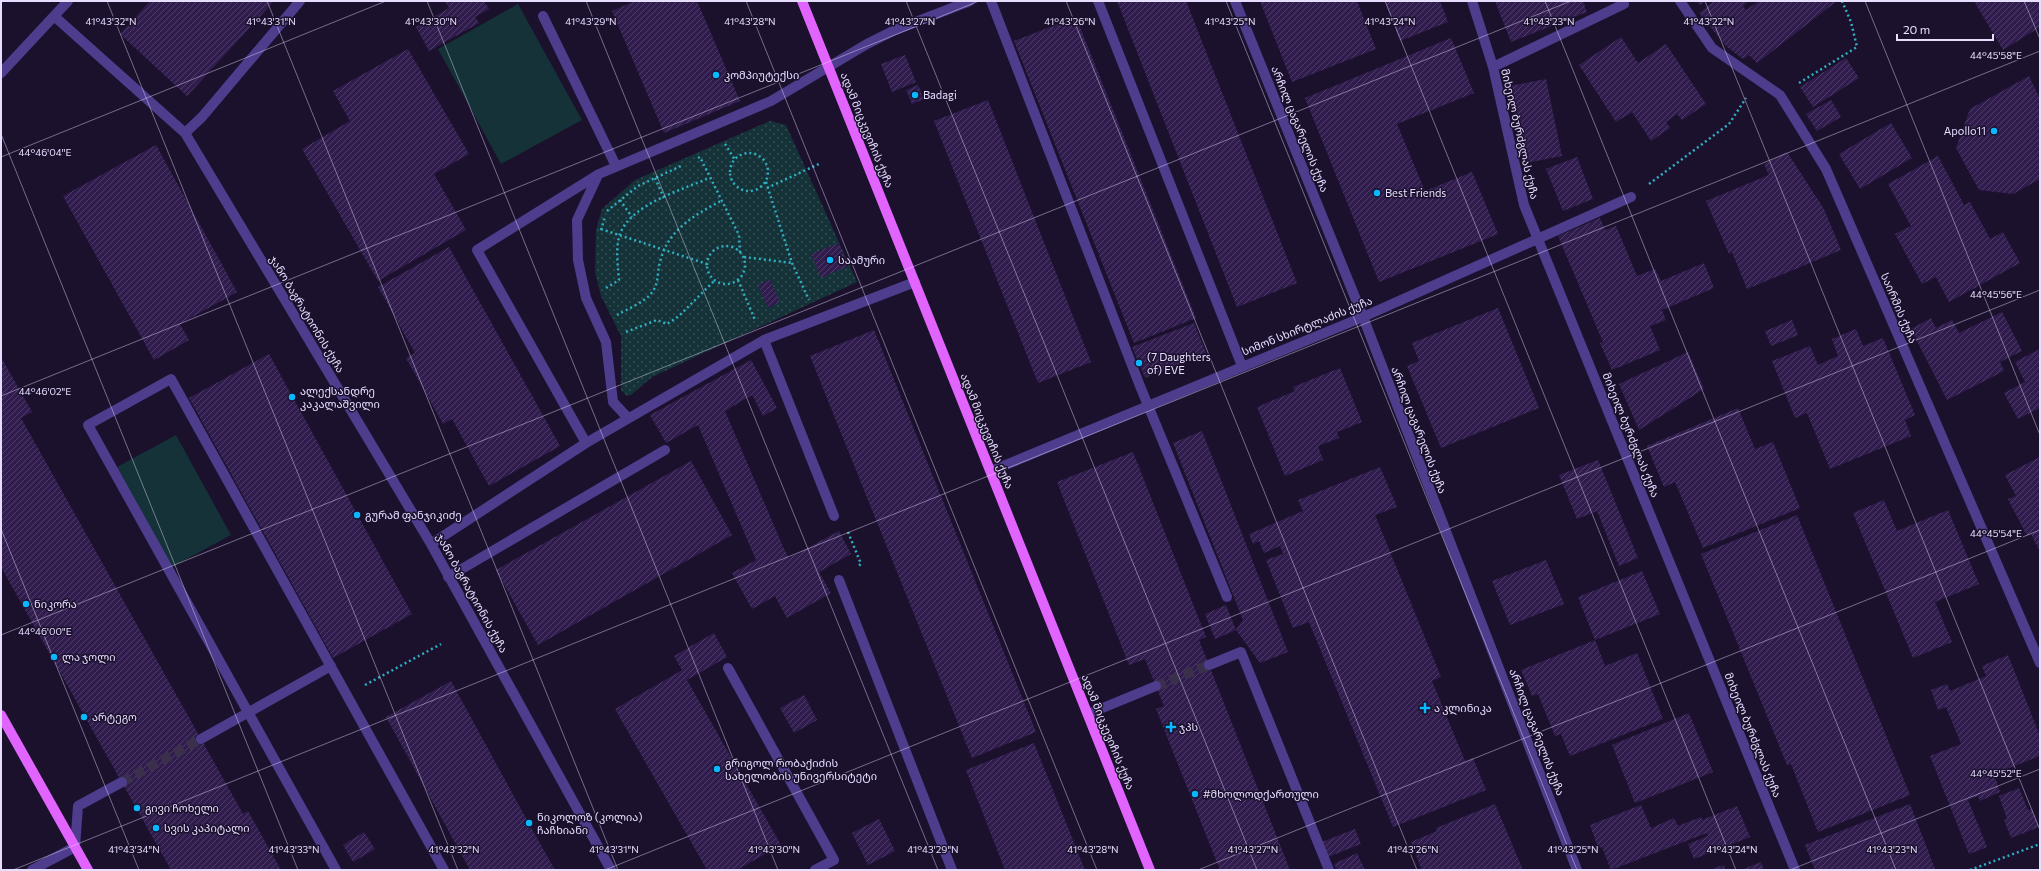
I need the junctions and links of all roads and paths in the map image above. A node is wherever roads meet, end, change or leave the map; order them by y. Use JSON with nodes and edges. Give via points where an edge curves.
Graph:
{"nodes":[{"id":1,"x":68,"y":1,"type":"edge"},
{"id":2,"x":300,"y":1,"type":"edge"},
{"id":3,"x":802,"y":1,"type":"edge"},
{"id":4,"x":970,"y":1,"type":"edge"},
{"id":5,"x":991,"y":1,"type":"edge"},
{"id":6,"x":1098,"y":1,"type":"edge"},
{"id":7,"x":1235,"y":1,"type":"edge"},
{"id":8,"x":1472,"y":1,"type":"edge"},
{"id":9,"x":1623,"y":1,"type":"edge"},
{"id":10,"x":1680,"y":1,"type":"edge"},
{"id":11,"x":1842,"y":1,"type":"edge"},
{"id":12,"x":54,"y":16,"type":"junction"},
{"id":13,"x":543,"y":16,"type":"dead end"},
{"id":14,"x":828,"y":66,"type":"junction"},
{"id":15,"x":1493,"y":67,"type":"junction"},
{"id":16,"x":1,"y":73,"type":"edge"},
{"id":17,"x":1757,"y":80,"type":"junction"},
{"id":18,"x":1780,"y":95,"type":"junction"},
{"id":19,"x":185,"y":133,"type":"junction"},
{"id":20,"x":693,"y":160,"type":"dead end"},
{"id":21,"x":687,"y":163,"type":"dead end"},
{"id":22,"x":821,"y":163,"type":"dead end"},
{"id":23,"x":616,"y":166,"type":"junction"},
{"id":24,"x":599,"y":174,"type":"junction"},
{"id":25,"x":655,"y":178,"type":"junction"},
{"id":26,"x":709,"y":178,"type":"junction"},
{"id":27,"x":766,"y":182,"type":"junction"},
{"id":28,"x":767,"y":188,"type":"junction"},
{"id":29,"x":664,"y":198,"type":"junction"},
{"id":30,"x":1631,"y":198,"type":"joint"},
{"id":31,"x":620,"y":200,"type":"junction"},
{"id":32,"x":721,"y":200,"type":"junction"},
{"id":33,"x":632,"y":217,"type":"junction"},
{"id":34,"x":601,"y":229,"type":"junction"},
{"id":35,"x":601,"y":236,"type":"dead end"},
{"id":36,"x":619,"y":236,"type":"junction"},
{"id":37,"x":1538,"y":237,"type":"junction"},
{"id":38,"x":664,"y":251,"type":"junction"},
{"id":39,"x":740,"y":252,"type":"junction"},
{"id":40,"x":744,"y":257,"type":"junction"},
{"id":41,"x":792,"y":262,"type":"junction"},
{"id":42,"x":707,"y":264,"type":"junction"},
{"id":43,"x":715,"y":280,"type":"junction"},
{"id":44,"x":738,"y":280,"type":"junction"},
{"id":45,"x":915,"y":282,"type":"junction"},
{"id":46,"x":602,"y":283,"type":"dead end"},
{"id":47,"x":604,"y":289,"type":"junction"},
{"id":48,"x":605,"y":294,"type":"dead end"},
{"id":49,"x":616,"y":315,"type":"dead end"},
{"id":50,"x":1363,"y":317,"type":"junction"},
{"id":51,"x":817,"y":319,"type":"junction"},
{"id":52,"x":764,"y":340,"type":"junction"},
{"id":53,"x":606,"y":342,"type":"junction"},
{"id":54,"x":1242,"y":366,"type":"junction"},
{"id":55,"x":1148,"y":405,"type":"junction"},
{"id":56,"x":628,"y":418,"type":"junction"},
{"id":57,"x":586,"y":443,"type":"junction"},
{"id":58,"x":665,"y":450,"type":"dead end"},
{"id":59,"x":990,"y":471,"type":"junction"},
{"id":60,"x":834,"y":516,"type":"joint"},
{"id":61,"x":431,"y":544,"type":"junction"},
{"id":62,"x":448,"y":577,"type":"junction"},
{"id":63,"x":839,"y":580,"type":"joint"},
{"id":64,"x":1226,"y":597,"type":"dead end"},
{"id":65,"x":441,"y":644,"type":"dead end"},
{"id":66,"x":2040,"y":664,"type":"edge"},
{"id":67,"x":1209,"y":665,"type":"tunnel mouth"},
{"id":68,"x":331,"y":666,"type":"junction"},
{"id":69,"x":728,"y":668,"type":"dead end"},
{"id":70,"x":1156,"y":686,"type":"tunnel mouth"},
{"id":71,"x":347,"y":695,"type":"junction"},
{"id":72,"x":248,"y":712,"type":"junction"},
{"id":73,"x":1088,"y":714,"type":"junction"},
{"id":74,"x":1,"y":716,"type":"edge"},
{"id":75,"x":201,"y":739,"type":"tunnel mouth"},
{"id":76,"x":122,"y":782,"type":"tunnel mouth"},
{"id":77,"x":2040,"y":844,"type":"edge"},
{"id":78,"x":75,"y":847,"type":"junction"},
{"id":79,"x":32,"y":870,"type":"edge"},
{"id":80,"x":88,"y":870,"type":"edge"},
{"id":81,"x":336,"y":870,"type":"edge"},
{"id":82,"x":444,"y":870,"type":"edge"},
{"id":83,"x":612,"y":870,"type":"edge"},
{"id":84,"x":815,"y":870,"type":"edge"},
{"id":85,"x":952,"y":870,"type":"edge"},
{"id":86,"x":1150,"y":870,"type":"edge"},
{"id":87,"x":1329,"y":870,"type":"edge"},
{"id":88,"x":1577,"y":870,"type":"edge"},
{"id":89,"x":1795,"y":870,"type":"edge"},
{"id":90,"x":1970,"y":870,"type":"edge"}],
"edges":[{"from":1,"to":12,"type":"street"},
{"from":2,"to":19,"type":"street","via":[[202,117]]},
{"from":3,"to":14,"type":"main road","name":"ადამ მიცკევიჩის ქუჩა"},
{"from":4,"to":14,"type":"street","via":[[895,30]]},
{"from":5,"to":55,"type":"street"},
{"from":6,"to":54,"type":"street"},
{"from":7,"to":50,"type":"street","name":"არჩილ ცაგარელის ქუჩა"},
{"from":8,"to":15,"type":"street","name":"მიხეილ ბურძგლას ქუჩა"},
{"from":9,"to":15,"type":"street","via":[[1624,4]]},
{"from":10,"to":17,"type":"street","name":"საირმის ქუჩა","via":[[1712,48]]},
{"from":11,"to":18,"type":"path","via":[[1851,22],[1857,47]]},
{"from":12,"to":16,"type":"street"},
{"from":12,"to":19,"type":"street","name":"ჯანო ბაგრატიონის ქუჩა"},
{"from":13,"to":23,"type":"street"},
{"from":14,"to":23,"type":"street","via":[[771,101]]},
{"from":14,"to":45,"type":"main road","name":"ადამ მიცკევიჩის ქუჩა"},
{"from":15,"to":37,"type":"street","name":"მიხეილ ბურძგლას ქუჩა","via":[[1524,205]]},
{"from":17,"to":18,"type":"street","name":"საირმის ქუჩა"},
{"from":17,"to":30,"type":"path","via":[[1729,124]]},
{"from":18,"to":66,"type":"street","name":"საირმის ქუჩა","via":[[1826,170]]},
{"from":19,"to":61,"type":"street","name":"ჯანო ბაგრატიონის ქუჩა"},
{"from":20,"to":26,"type":"path","via":[[700,157]]},
{"from":21,"to":25,"type":"path"},
{"from":22,"to":28,"type":"path"},
{"from":23,"to":24,"type":"street"},
{"from":24,"to":53,"type":"street","via":[[576,220],[578,260],[586,298]]},
{"from":24,"to":57,"type":"street","via":[[477,250]]},
{"from":25,"to":29,"type":"path"},
{"from":25,"to":31,"type":"path","via":[[638,186]]},
{"from":26,"to":29,"type":"path"},
{"from":26,"to":32,"type":"path"},
{"from":27,"to":27,"type":"path","via":[[768,170],[758,155],[746,153],[732,165],[731,177],[738,188],[756,190]]},
{"from":27,"to":28,"type":"path"},
{"from":28,"to":41,"type":"path"},
{"from":29,"to":33,"type":"path","via":[[647,205]]},
{"from":30,"to":37,"type":"street","name":"სიმონ სხირტლაძის ქუჩა"},
{"from":31,"to":33,"type":"path"},
{"from":31,"to":34,"type":"path","via":[[606,211]]},
{"from":32,"to":38,"type":"path","via":[[684,223],[672,235]]},
{"from":32,"to":39,"type":"path","via":[[738,235]]},
{"from":33,"to":36,"type":"path"},
{"from":34,"to":35,"type":"path"},
{"from":34,"to":36,"type":"path"},
{"from":36,"to":38,"type":"path"},
{"from":36,"to":47,"type":"path","via":[[619,280]]},
{"from":37,"to":50,"type":"street","name":"სიმონ სხირტლაძის ქუჩა"},
{"from":37,"to":89,"type":"street","name":"მიხეილ ბურძგლას ქუჩა"},
{"from":38,"to":42,"type":"path"},
{"from":38,"to":49,"type":"path","via":[[657,283],[652,293]]},
{"from":39,"to":40,"type":"path"},
{"from":39,"to":42,"type":"path","via":[[729,246],[717,248]]},
{"from":40,"to":41,"type":"path"},
{"from":40,"to":44,"type":"path","via":[[745,270]]},
{"from":41,"to":51,"type":"path"},
{"from":42,"to":43,"type":"path"},
{"from":43,"to":44,"type":"path","via":[[727,284]]},
{"from":43,"to":53,"type":"path","via":[[679,316],[667,324],[657,320],[646,323]]},
{"from":44,"to":52,"type":"path"},
{"from":45,"to":51,"type":"street"},
{"from":45,"to":59,"type":"main road","name":"ადამ მიცკევიჩის ქუჩა"},
{"from":46,"to":47,"type":"path"},
{"from":47,"to":48,"type":"path"},
{"from":50,"to":54,"type":"street","name":"სიმონ სხირტლაძის ქუჩა"},
{"from":50,"to":88,"type":"street","name":"არჩილ ცაგარელის ქუჩა"},
{"from":51,"to":52,"type":"street"},
{"from":52,"to":56,"type":"street"},
{"from":52,"to":60,"type":"street"},
{"from":53,"to":56,"type":"street","via":[[613,402]]},
{"from":54,"to":55,"type":"street","name":"სიმონ სხირტლაძის ქუჩა"},
{"from":55,"to":59,"type":"street","name":"სიმონ სხირტლაძის ქუჩა"},
{"from":55,"to":64,"type":"street"},
{"from":56,"to":57,"type":"street"},
{"from":57,"to":61,"type":"street"},
{"from":58,"to":62,"type":"street"},
{"from":59,"to":73,"type":"main road","name":"ადამ მიცკევიჩის ქუჩა"},
{"from":60,"to":63,"type":"path","via":[[844,521],[860,564]]},
{"from":61,"to":62,"type":"street","name":"ჯანო ბაგრატიონის ქუჩა"},
{"from":62,"to":83,"type":"street","name":"ჯანო ბაგრატიონის ქუჩა"},
{"from":63,"to":85,"type":"street"},
{"from":65,"to":71,"type":"path"},
{"from":67,"to":87,"type":"street","via":[[1241,652]]},
{"from":68,"to":71,"type":"street"},
{"from":68,"to":72,"type":"street"},
{"from":68,"to":72,"type":"street","via":[[171,378],[88,425]]},
{"from":69,"to":84,"type":"street","via":[[834,860]]},
{"from":70,"to":73,"type":"street"},
{"from":71,"to":82,"type":"street"},
{"from":72,"to":75,"type":"street"},
{"from":72,"to":81,"type":"street"},
{"from":73,"to":86,"type":"main road","name":"ადამ მიცკევიჩის ქუჩა"},
{"from":74,"to":78,"type":"main road"},
{"from":76,"to":78,"type":"street","via":[[78,806]]},
{"from":77,"to":90,"type":"path"},
{"from":78,"to":79,"type":"street"},
{"from":78,"to":80,"type":"main road"}]}
